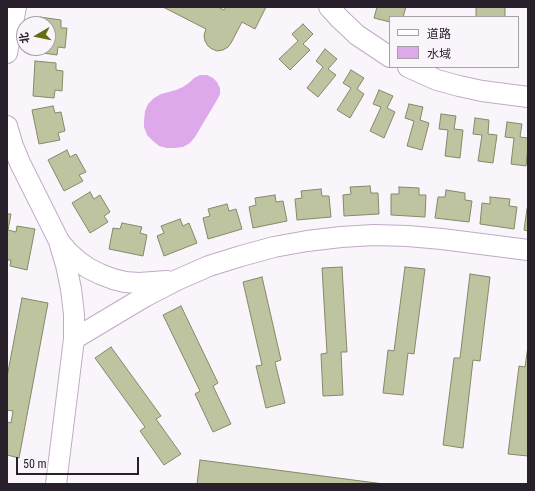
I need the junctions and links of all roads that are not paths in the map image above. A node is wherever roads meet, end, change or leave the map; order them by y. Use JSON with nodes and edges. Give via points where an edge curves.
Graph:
{"nodes":[{"id":1,"x":16,"y":7,"type":"edge"},
{"id":2,"x":328,"y":7,"type":"edge"},
{"id":3,"x":7,"y":53,"type":"edge"},
{"id":4,"x":389,"y":56,"type":"edge"},
{"id":5,"x":410,"y":68,"type":"edge"},
{"id":6,"x":528,"y":97,"type":"edge"},
{"id":7,"x":7,"y":126,"type":"edge"},
{"id":8,"x":59,"y":241,"type":"junction"},
{"id":9,"x":528,"y":250,"type":"edge"},
{"id":10,"x":177,"y":280,"type":"junction"},
{"id":11,"x":74,"y":339,"type":"junction"},
{"id":12,"x":56,"y":484,"type":"edge"}],
"edges":[{"from":1,"to":3,"type":"street"},
{"from":2,"to":4,"type":"street","via":[[357,35]]},
{"from":5,"to":6,"type":"street","via":[[459,86]]},
{"from":7,"to":8,"type":"street","via":[[20,163]]},
{"from":8,"to":10,"type":"street","via":[[88,268],[112,279],[138,283]]},
{"from":8,"to":11,"type":"street","via":[[71,289]]},
{"from":9,"to":10,"type":"street","via":[[408,236],[341,237],[274,247],[209,266]]},
{"from":10,"to":11,"type":"street"},
{"from":11,"to":12,"type":"street"}]}
